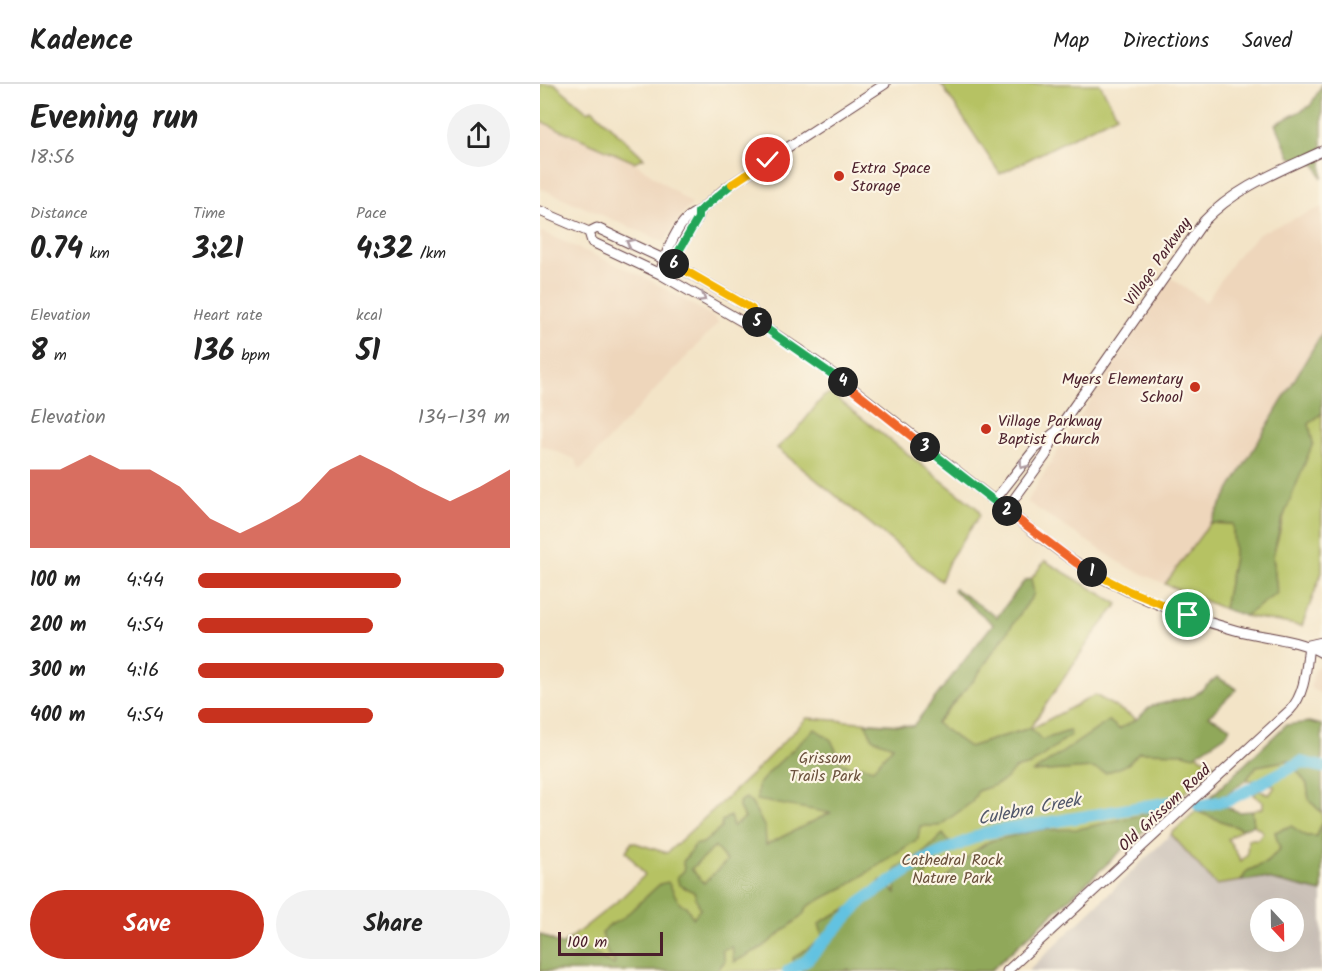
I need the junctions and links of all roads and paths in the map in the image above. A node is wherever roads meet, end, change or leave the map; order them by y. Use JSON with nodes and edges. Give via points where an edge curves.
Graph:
{"nodes":[{"id":1,"x":885,"y":84,"type":"edge"},
{"id":2,"x":1322,"y":151,"type":"edge"},
{"id":3,"x":540,"y":211,"type":"edge"},
{"id":4,"x":589,"y":232,"type":"junction"},
{"id":5,"x":668,"y":261,"type":"junction"},
{"id":6,"x":660,"y":274,"type":"junction"},
{"id":7,"x":754,"y":321,"type":"junction"},
{"id":8,"x":1056,"y":432,"type":"junction"},
{"id":9,"x":994,"y":501,"type":"junction"},
{"id":10,"x":1006,"y":510,"type":"junction"},
{"id":11,"x":1322,"y":642,"type":"edge"},
{"id":12,"x":1309,"y":645,"type":"junction"},
{"id":13,"x":1322,"y":653,"type":"edge"},
{"id":14,"x":1007,"y":971,"type":"edge"}],
"edges":[{"from":1,"to":5,"type":"street","via":[[727,187],[698,212],[698,218]]},
{"from":2,"to":8,"type":"street","name":"Village Parkway","via":[[1247,187],[1214,210]]},
{"from":3,"to":4,"type":"street"},
{"from":5,"to":4,"type":"street","one_way":true,"via":[[597,228]]},
{"from":4,"to":6,"type":"street","via":[[592,242]]},
{"from":5,"to":6,"type":"street"},
{"from":5,"to":7,"type":"street","via":[[752,309]]},
{"from":6,"to":7,"type":"street","one_way":true,"via":[[743,322]]},
{"from":7,"to":9,"type":"street","via":[[828,370]]},
{"from":8,"to":9,"type":"street","name":"Village Parkway","one_way":true,"via":[[1035,449]]},
{"from":8,"to":10,"type":"street","name":"Village Parkway","via":[[1046,455]]},
{"from":9,"to":10,"type":"street"},
{"from":10,"to":12,"type":"street","via":[[1076,563],[1129,591],[1209,623]]},
{"from":11,"to":12,"type":"street"},
{"from":12,"to":13,"type":"street"},
{"from":12,"to":14,"type":"street","name":"Old Grissom Road","via":[[1302,688],[1290,710]]}]}
